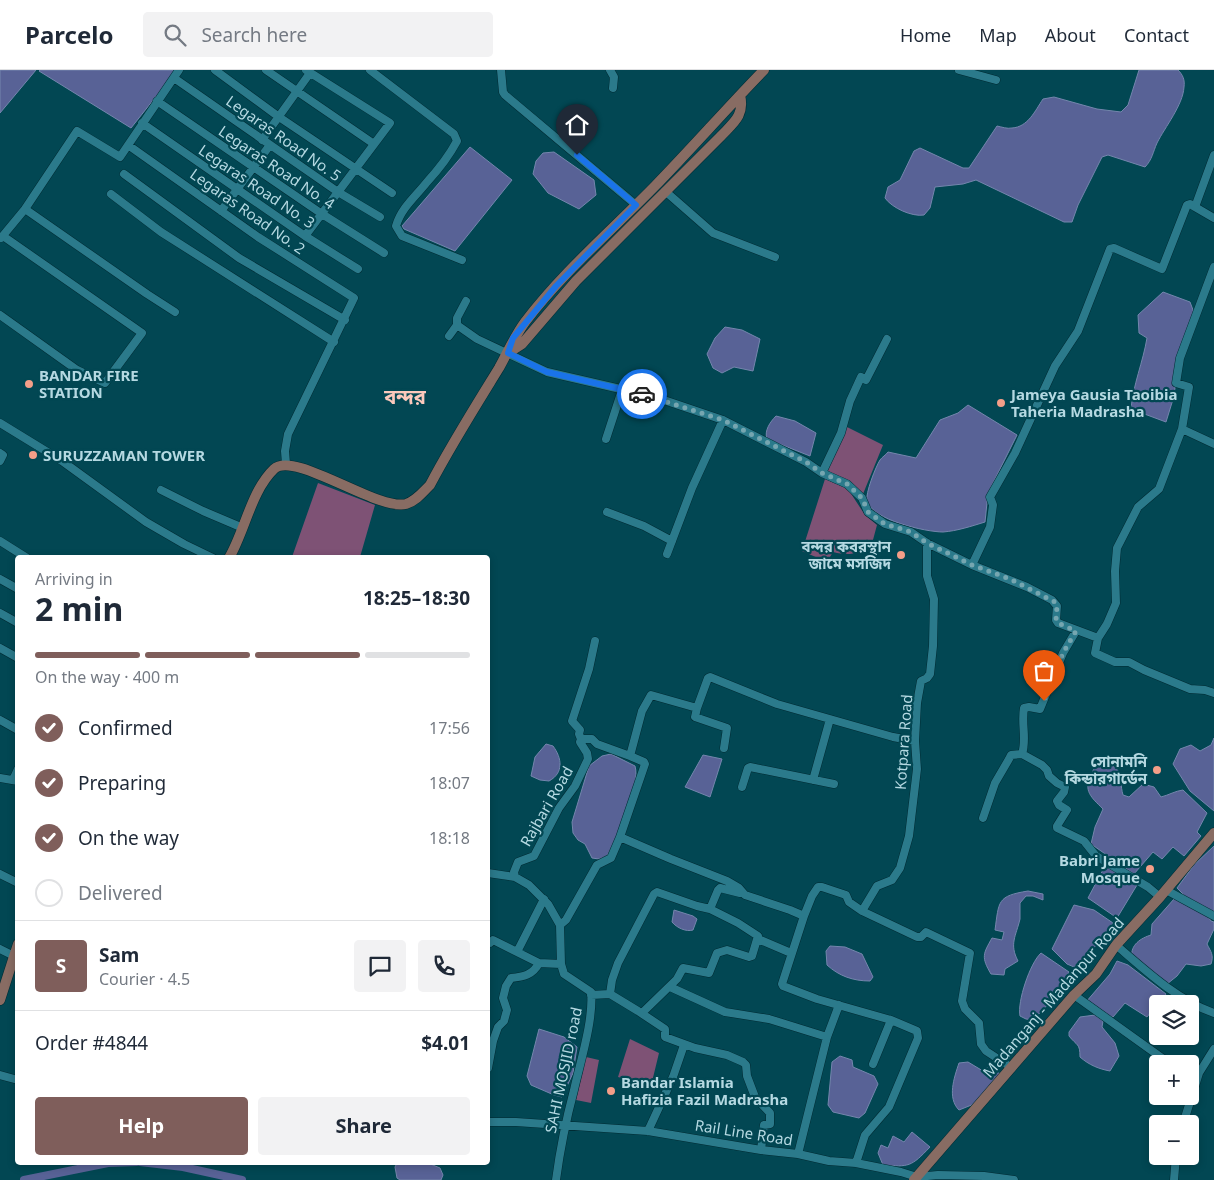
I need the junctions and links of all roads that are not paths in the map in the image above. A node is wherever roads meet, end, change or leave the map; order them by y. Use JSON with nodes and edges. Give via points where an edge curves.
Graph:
{"nodes":[{"id":1,"x":179,"y":70,"type":"edge"},
{"id":2,"x":215,"y":70,"type":"edge"},
{"id":3,"x":266,"y":70,"type":"edge"},
{"id":4,"x":370,"y":70,"type":"edge"},
{"id":5,"x":501,"y":70,"type":"edge"},
{"id":6,"x":610,"y":70,"type":"edge"},
{"id":7,"x":764,"y":70,"type":"edge"},
{"id":8,"x":960,"y":70,"type":"edge"},
{"id":9,"x":308,"y":71,"type":"edge"},
{"id":10,"x":174,"y":78,"type":"junction"},
{"id":11,"x":996,"y":80,"type":"dead end"},
{"id":12,"x":613,"y":88,"type":"dead end"},
{"id":13,"x":297,"y":91,"type":"junction"},
{"id":14,"x":740,"y":95,"type":"junction"},
{"id":15,"x":157,"y":101,"type":"junction"},
{"id":16,"x":279,"y":116,"type":"junction"},
{"id":17,"x":142,"y":123,"type":"junction"},
{"id":18,"x":262,"y":140,"type":"junction"},
{"id":19,"x":374,"y":144,"type":"junction"},
{"id":20,"x":128,"y":145,"type":"junction"},
{"id":21,"x":270,"y":145,"type":"junction"},
{"id":22,"x":686,"y":153,"type":"junction"},
{"id":23,"x":1214,"y":155,"type":"edge"},
{"id":24,"x":694,"y":162,"type":"junction"},
{"id":25,"x":252,"y":168,"type":"junction"},
{"id":26,"x":356,"y":168,"type":"junction"},
{"id":27,"x":124,"y":174,"type":"dead end"},
{"id":28,"x":236,"y":190,"type":"junction"},
{"id":29,"x":665,"y":191,"type":"junction"},
{"id":30,"x":338,"y":192,"type":"junction"},
{"id":31,"x":392,"y":193,"type":"dead end"},
{"id":32,"x":111,"y":194,"type":"dead end"},
{"id":33,"x":636,"y":205,"type":"junction"},
{"id":34,"x":1195,"y":207,"type":"junction"},
{"id":35,"x":25,"y":209,"type":"junction"},
{"id":36,"x":221,"y":211,"type":"junction"},
{"id":37,"x":322,"y":214,"type":"junction"},
{"id":38,"x":380,"y":217,"type":"dead end"},
{"id":39,"x":1214,"y":218,"type":"edge"},
{"id":40,"x":305,"y":236,"type":"junction"},
{"id":41,"x":2,"y":238,"type":"edge"},
{"id":42,"x":384,"y":253,"type":"dead end"},
{"id":43,"x":775,"y":258,"type":"dead end"},
{"id":44,"x":462,"y":260,"type":"dead end"},
{"id":45,"x":1214,"y":267,"type":"edge"},
{"id":46,"x":358,"y":268,"type":"dead end"},
{"id":47,"x":466,"y":301,"type":"dead end"},
{"id":48,"x":175,"y":312,"type":"dead end"},
{"id":49,"x":0,"y":315,"type":"edge"},
{"id":50,"x":344,"y":320,"type":"junction"},
{"id":51,"x":457,"y":325,"type":"junction"},
{"id":52,"x":449,"y":336,"type":"dead end"},
{"id":53,"x":887,"y":339,"type":"dead end"},
{"id":54,"x":334,"y":342,"type":"junction"},
{"id":55,"x":508,"y":353,"type":"junction"},
{"id":56,"x":622,"y":390,"type":"junction"},
{"id":57,"x":723,"y":420,"type":"junction"},
{"id":58,"x":1,"y":427,"type":"edge"},
{"id":59,"x":1182,"y":429,"type":"junction"},
{"id":60,"x":606,"y":439,"type":"dead end"},
{"id":61,"x":1214,"y":444,"type":"edge"},
{"id":62,"x":0,"y":453,"type":"edge"},
{"id":63,"x":0,"y":461,"type":"edge"},
{"id":64,"x":286,"y":464,"type":"junction"},
{"id":65,"x":822,"y":473,"type":"junction"},
{"id":66,"x":161,"y":490,"type":"dead end"},
{"id":67,"x":606,"y":512,"type":"dead end"},
{"id":68,"x":243,"y":528,"type":"junction"},
{"id":69,"x":0,"y":541,"type":"edge"},
{"id":70,"x":672,"y":541,"type":"junction"},
{"id":71,"x":927,"y":543,"type":"junction"},
{"id":72,"x":667,"y":554,"type":"dead end"},
{"id":73,"x":22,"y":555,"type":"edge"},
{"id":74,"x":207,"y":555,"type":"edge"},
{"id":75,"x":230,"y":555,"type":"edge"},
{"id":76,"x":972,"y":565,"type":"junction"},
{"id":77,"x":0,"y":580,"type":"edge"},
{"id":78,"x":15,"y":588,"type":"edge"},
{"id":79,"x":0,"y":613,"type":"edge"},
{"id":80,"x":15,"y":621,"type":"edge"},
{"id":81,"x":1076,"y":631,"type":"junction"},
{"id":82,"x":1098,"y":638,"type":"junction"},
{"id":83,"x":595,"y":641,"type":"dead end"},
{"id":84,"x":0,"y":648,"type":"edge"},
{"id":85,"x":15,"y":656,"type":"edge"},
{"id":86,"x":1214,"y":693,"type":"edge"},
{"id":87,"x":697,"y":708,"type":"junction"},
{"id":88,"x":830,"y":719,"type":"junction"},
{"id":89,"x":0,"y":720,"type":"edge"},
{"id":90,"x":15,"y":728,"type":"edge"},
{"id":91,"x":581,"y":739,"type":"junction"},
{"id":92,"x":915,"y":741,"type":"junction"},
{"id":93,"x":724,"y":748,"type":"dead end"},
{"id":94,"x":1022,"y":754,"type":"junction"},
{"id":95,"x":630,"y":756,"type":"junction"},
{"id":96,"x":0,"y":778,"type":"edge"},
{"id":97,"x":813,"y":780,"type":"junction"},
{"id":98,"x":15,"y":781,"type":"edge"},
{"id":99,"x":834,"y":784,"type":"dead end"},
{"id":100,"x":742,"y":788,"type":"dead end"},
{"id":101,"x":983,"y":818,"type":"dead end"},
{"id":102,"x":1214,"y":833,"type":"edge"},
{"id":103,"x":620,"y":837,"type":"junction"},
{"id":104,"x":490,"y":873,"type":"edge"},
{"id":105,"x":0,"y":874,"type":"edge"},
{"id":106,"x":515,"y":877,"type":"junction"},
{"id":107,"x":15,"y":882,"type":"edge"},
{"id":108,"x":1163,"y":893,"type":"junction"},
{"id":109,"x":745,"y":895,"type":"junction"},
{"id":110,"x":544,"y":899,"type":"junction"},
{"id":111,"x":710,"y":909,"type":"junction"},
{"id":112,"x":862,"y":911,"type":"junction"},
{"id":113,"x":804,"y":916,"type":"junction"},
{"id":114,"x":1214,"y":916,"type":"edge"},
{"id":115,"x":560,"y":925,"type":"junction"},
{"id":116,"x":758,"y":939,"type":"junction"},
{"id":117,"x":490,"y":943,"type":"edge"},
{"id":118,"x":1116,"y":946,"type":"junction"},
{"id":119,"x":15,"y":948,"type":"edge"},
{"id":120,"x":0,"y":949,"type":"edge"},
{"id":121,"x":15,"y":951,"type":"edge"},
{"id":122,"x":517,"y":952,"type":"junction"},
{"id":123,"x":792,"y":953,"type":"junction"},
{"id":124,"x":538,"y":963,"type":"junction"},
{"id":125,"x":561,"y":964,"type":"junction"},
{"id":126,"x":2,"y":987,"type":"edge"},
{"id":127,"x":670,"y":987,"type":"junction"},
{"id":128,"x":610,"y":994,"type":"junction"},
{"id":129,"x":591,"y":995,"type":"junction"},
{"id":130,"x":1074,"y":995,"type":"junction"},
{"id":131,"x":0,"y":1000,"type":"edge"},
{"id":132,"x":839,"y":1005,"type":"junction"},
{"id":133,"x":642,"y":1013,"type":"junction"},
{"id":134,"x":1214,"y":1014,"type":"edge"},
{"id":135,"x":891,"y":1020,"type":"junction"},
{"id":136,"x":827,"y":1036,"type":"junction"},
{"id":137,"x":684,"y":1045,"type":"junction"},
{"id":138,"x":1214,"y":1049,"type":"edge"},
{"id":139,"x":1158,"y":1055,"type":"edge"},
{"id":140,"x":490,"y":1057,"type":"edge"},
{"id":141,"x":873,"y":1064,"type":"dead end"},
{"id":142,"x":1012,"y":1068,"type":"junction"},
{"id":143,"x":1199,"y":1073,"type":"edge"},
{"id":144,"x":0,"y":1076,"type":"edge"},
{"id":145,"x":15,"y":1079,"type":"edge"},
{"id":146,"x":490,"y":1122,"type":"edge"},
{"id":147,"x":566,"y":1126,"type":"junction"},
{"id":148,"x":648,"y":1131,"type":"junction"},
{"id":149,"x":761,"y":1150,"type":"junction"},
{"id":150,"x":798,"y":1154,"type":"junction"},
{"id":151,"x":856,"y":1163,"type":"junction"},
{"id":152,"x":1175,"y":1165,"type":"edge"},
{"id":153,"x":915,"y":1178,"type":"edge"},
{"id":154,"x":1002,"y":1179,"type":"edge"},
{"id":155,"x":556,"y":1180,"type":"edge"},
{"id":156,"x":1014,"y":1180,"type":"edge"},
{"id":157,"x":1174,"y":1180,"type":"edge"}],
"edges":[{"from":1,"to":10,"type":"street"},
{"from":2,"to":16,"type":"street"},
{"from":3,"to":13,"type":"street"},
{"from":4,"to":44,"type":"street","via":[[454,134],[457,141],[451,151],[406,207],[396,226],[402,236]]},
{"from":5,"to":33,"type":"street","via":[[505,95]]},
{"from":6,"to":12,"type":"street","via":[[614,77]]},
{"from":7,"to":14,"type":"main road"},
{"from":8,"to":11,"type":"street"},
{"from":9,"to":13,"type":"street"},
{"from":9,"to":19,"type":"street","via":[[390,123]]},
{"from":10,"to":15,"type":"street"},
{"from":10,"to":18,"type":"street","name":"Legaras Road No. 5"},
{"from":13,"to":16,"type":"street"},
{"from":13,"to":19,"type":"street"},
{"from":14,"to":22,"type":"main road"},
{"from":14,"to":24,"type":"main road","via":[[742,104],[738,117]]},
{"from":15,"to":17,"type":"street"},
{"from":15,"to":25,"type":"street","name":"Legaras Road No. 4"},
{"from":16,"to":18,"type":"street"},
{"from":16,"to":26,"type":"street"},
{"from":17,"to":20,"type":"street"},
{"from":17,"to":28,"type":"street","name":"Legaras Road No. 3"},
{"from":18,"to":21,"type":"street","name":"Legaras Road No. 5"},
{"from":19,"to":26,"type":"street"},
{"from":20,"to":35,"type":"street","via":[[122,156],[117,156],[77,132]]},
{"from":20,"to":36,"type":"street","name":"Legaras Road No. 2"},
{"from":21,"to":25,"type":"street"},
{"from":21,"to":30,"type":"street","name":"Legaras Road No. 5"},
{"from":22,"to":24,"type":"main road"},
{"from":22,"to":33,"type":"main road"},
{"from":23,"to":34,"type":"street"},
{"from":24,"to":29,"type":"main road"},
{"from":25,"to":28,"type":"street"},
{"from":25,"to":37,"type":"street","name":"Legaras Road No. 4"},
{"from":26,"to":30,"type":"street"},
{"from":26,"to":31,"type":"street"},
{"from":27,"to":50,"type":"street","via":[[239,258]]},
{"from":28,"to":36,"type":"street"},
{"from":28,"to":40,"type":"street","name":"Legaras Road No. 3"},
{"from":29,"to":43,"type":"street","via":[[713,233]]},
{"from":29,"to":55,"type":"main road","via":[[576,281],[522,344]]},
{"from":30,"to":37,"type":"street"},
{"from":30,"to":38,"type":"street","name":"Legaras Road No. 5"},
{"from":32,"to":54,"type":"street","via":[[161,232]]},
{"from":33,"to":55,"type":"main road","via":[[556,286],[513,338]]},
{"from":34,"to":39,"type":"street"},
{"from":34,"to":76,"type":"street","via":[[1187,205],[1162,269],[1110,248],[1078,331],[1055,366],[1015,453],[990,497],[990,527]]},
{"from":35,"to":41,"type":"street"},
{"from":35,"to":48,"type":"street"},
{"from":36,"to":50,"type":"street","name":"Legaras Road No. 2","via":[[354,298]]},
{"from":37,"to":40,"type":"street"},
{"from":37,"to":42,"type":"street","name":"Legaras Road No. 4"},
{"from":40,"to":46,"type":"street","name":"Legaras Road No. 3"},
{"from":41,"to":49,"type":"street","via":[[142,332],[105,383],[77,370]]},
{"from":45,"to":59,"type":"street","via":[[1180,358],[1176,383],[1189,388]]},
{"from":47,"to":51,"type":"street"},
{"from":50,"to":54,"type":"street"},
{"from":51,"to":52,"type":"street"},
{"from":51,"to":55,"type":"street","via":[[477,339]]},
{"from":53,"to":65,"type":"street","via":[[866,380],[861,377]]},
{"from":54,"to":64,"type":"street","via":[[288,434]]},
{"from":55,"to":56,"type":"street","via":[[547,372]]},
{"from":55,"to":64,"type":"main road","via":[[430,485],[414,500],[405,504],[381,500]]},
{"from":56,"to":57,"type":"street","via":[[655,397]]},
{"from":56,"to":60,"type":"street"},
{"from":57,"to":65,"type":"street"},
{"from":57,"to":70,"type":"street"},
{"from":58,"to":74,"type":"street","via":[[62,461],[146,522]]},
{"from":59,"to":61,"type":"street"},
{"from":59,"to":82,"type":"street","via":[[1159,489],[1138,507],[1117,548],[1116,603]]},
{"from":62,"to":63,"type":"street","via":[[3,455]]},
{"from":64,"to":68,"type":"main road","via":[[274,469],[264,482]]},
{"from":65,"to":71,"type":"street","via":[[847,484],[862,498],[868,512],[885,524],[911,532]]},
{"from":66,"to":68,"type":"street"},
{"from":67,"to":70,"type":"street"},
{"from":68,"to":75,"type":"main road"},
{"from":69,"to":73,"type":"street"},
{"from":70,"to":72,"type":"street"},
{"from":71,"to":76,"type":"street"},
{"from":71,"to":92,"type":"street","name":"Kotpara Road","via":[[927,576],[934,599],[933,646],[930,674],[922,681]]},
{"from":76,"to":81,"type":"street","via":[[1052,600],[1057,606],[1058,623]]},
{"from":77,"to":78,"type":"street"},
{"from":79,"to":80,"type":"street"},
{"from":81,"to":82,"type":"street"},
{"from":81,"to":94,"type":"street","via":[[1063,653],[1040,709],[1024,708]]},
{"from":82,"to":86,"type":"street","via":[[1095,653],[1100,656],[1115,662],[1129,662],[1190,689]]},
{"from":83,"to":91,"type":"street","via":[[572,721],[580,730]]},
{"from":84,"to":85,"type":"street"},
{"from":87,"to":88,"type":"street","via":[[710,677],[777,704]]},
{"from":87,"to":93,"type":"street","via":[[696,717],[727,728]]},
{"from":87,"to":95,"type":"street","via":[[651,695],[642,712]]},
{"from":88,"to":92,"type":"street"},
{"from":88,"to":97,"type":"street"},
{"from":89,"to":90,"type":"street"},
{"from":91,"to":95,"type":"street","via":[[592,739],[597,744]]},
{"from":91,"to":106,"type":"street","name":"Rajbari Road","via":[[588,759],[534,856],[518,862]]},
{"from":92,"to":112,"type":"street","name":"Kotpara Road","via":[[917,769],[909,836],[900,868],[892,880],[877,886]]},
{"from":94,"to":101,"type":"street","via":[[1011,755]]},
{"from":94,"to":108,"type":"street","via":[[1042,765],[1049,776],[1065,787],[1057,801],[1067,810],[1057,828],[1084,842],[1096,856]]},
{"from":95,"to":103,"type":"street","via":[[645,764]]},
{"from":96,"to":98,"type":"street"},
{"from":97,"to":99,"type":"street"},
{"from":97,"to":100,"type":"street","via":[[748,767]]},
{"from":102,"to":108,"type":"main road","name":"Madanganj - Madanpur Road"},
{"from":103,"to":109,"type":"street","via":[[727,881]]},
{"from":103,"to":115,"type":"street","via":[[611,858],[598,863],[566,920]]},
{"from":104,"to":106,"type":"street"},
{"from":105,"to":107,"type":"street"},
{"from":106,"to":110,"type":"street"},
{"from":108,"to":114,"type":"street"},
{"from":108,"to":118,"type":"main road","name":"Madanganj - Madanpur Road"},
{"from":109,"to":111,"type":"street","via":[[720,888]]},
{"from":109,"to":113,"type":"street"},
{"from":110,"to":115,"type":"street"},
{"from":110,"to":122,"type":"street"},
{"from":111,"to":116,"type":"street","via":[[744,926]]},
{"from":111,"to":128,"type":"street","via":[[657,892],[654,894],[618,963]]},
{"from":112,"to":113,"type":"street","via":[[849,902],[846,895],[818,887]]},
{"from":112,"to":142,"type":"street","via":[[917,937],[926,932],[970,953],[962,1001],[965,1009],[979,1023],[981,1044],[986,1051]]},
{"from":113,"to":123,"type":"street"},
{"from":115,"to":125,"type":"street"},
{"from":116,"to":123,"type":"street"},
{"from":116,"to":127,"type":"street","via":[[750,957],[727,950],[719,952],[709,973],[683,968]]},
{"from":117,"to":122,"type":"street","via":[[493,940]]},
{"from":118,"to":130,"type":"main road","name":"Madanganj - Madanpur Road","via":[[1096,974]]},
{"from":118,"to":134,"type":"street","via":[[1166,986]]},
{"from":119,"to":120,"type":"street"},
{"from":121,"to":126,"type":"main road"},
{"from":122,"to":124,"type":"street"},
{"from":123,"to":132,"type":"street","via":[[783,986]]},
{"from":124,"to":125,"type":"street"},
{"from":124,"to":140,"type":"street","via":[[531,973],[511,978],[506,986],[503,998],[507,1010],[498,1027]]},
{"from":125,"to":129,"type":"street","name":"SAHI MOSJID road","via":[[566,977],[589,990]]},
{"from":126,"to":131,"type":"main road"},
{"from":127,"to":133,"type":"street"},
{"from":127,"to":136,"type":"street","via":[[725,1012],[770,1019]]},
{"from":128,"to":129,"type":"street"},
{"from":128,"to":133,"type":"street"},
{"from":129,"to":147,"type":"street","name":"SAHI MOSJID road","via":[[585,1046]]},
{"from":130,"to":139,"type":"street"},
{"from":130,"to":142,"type":"main road","name":"Madanganj - Madanpur Road"},
{"from":132,"to":135,"type":"street"},
{"from":132,"to":136,"type":"street"},
{"from":133,"to":137,"type":"street","via":[[665,1029],[665,1037]]},
{"from":135,"to":141,"type":"street"},
{"from":135,"to":151,"type":"street","via":[[917,1031],[918,1038],[889,1107],[865,1135]]},
{"from":136,"to":150,"type":"street"},
{"from":137,"to":148,"type":"street"},
{"from":137,"to":149,"type":"street","via":[[727,1055],[746,1065],[755,1097],[770,1113],[770,1124],[763,1127]]},
{"from":138,"to":143,"type":"street"},
{"from":142,"to":153,"type":"main road","name":"Madanganj - Madanpur Road"},
{"from":144,"to":145,"type":"street"},
{"from":146,"to":147,"type":"street","name":"Rail Line Road"},
{"from":147,"to":148,"type":"street","name":"Rail Line Road"},
{"from":147,"to":155,"type":"street","name":"SAHI MOSJID road"},
{"from":148,"to":149,"type":"street","name":"Rail Line Road"},
{"from":149,"to":150,"type":"street","name":"Rail Line Road"},
{"from":150,"to":151,"type":"street","name":"Rail Line Road"},
{"from":151,"to":153,"type":"street","name":"Rail Line Road"},
{"from":152,"to":157,"type":"street"},
{"from":153,"to":154,"type":"street","name":"Rail Line Road","via":[[938,1175]]},
{"from":154,"to":156,"type":"street","name":"Rail Line Road"}]}
